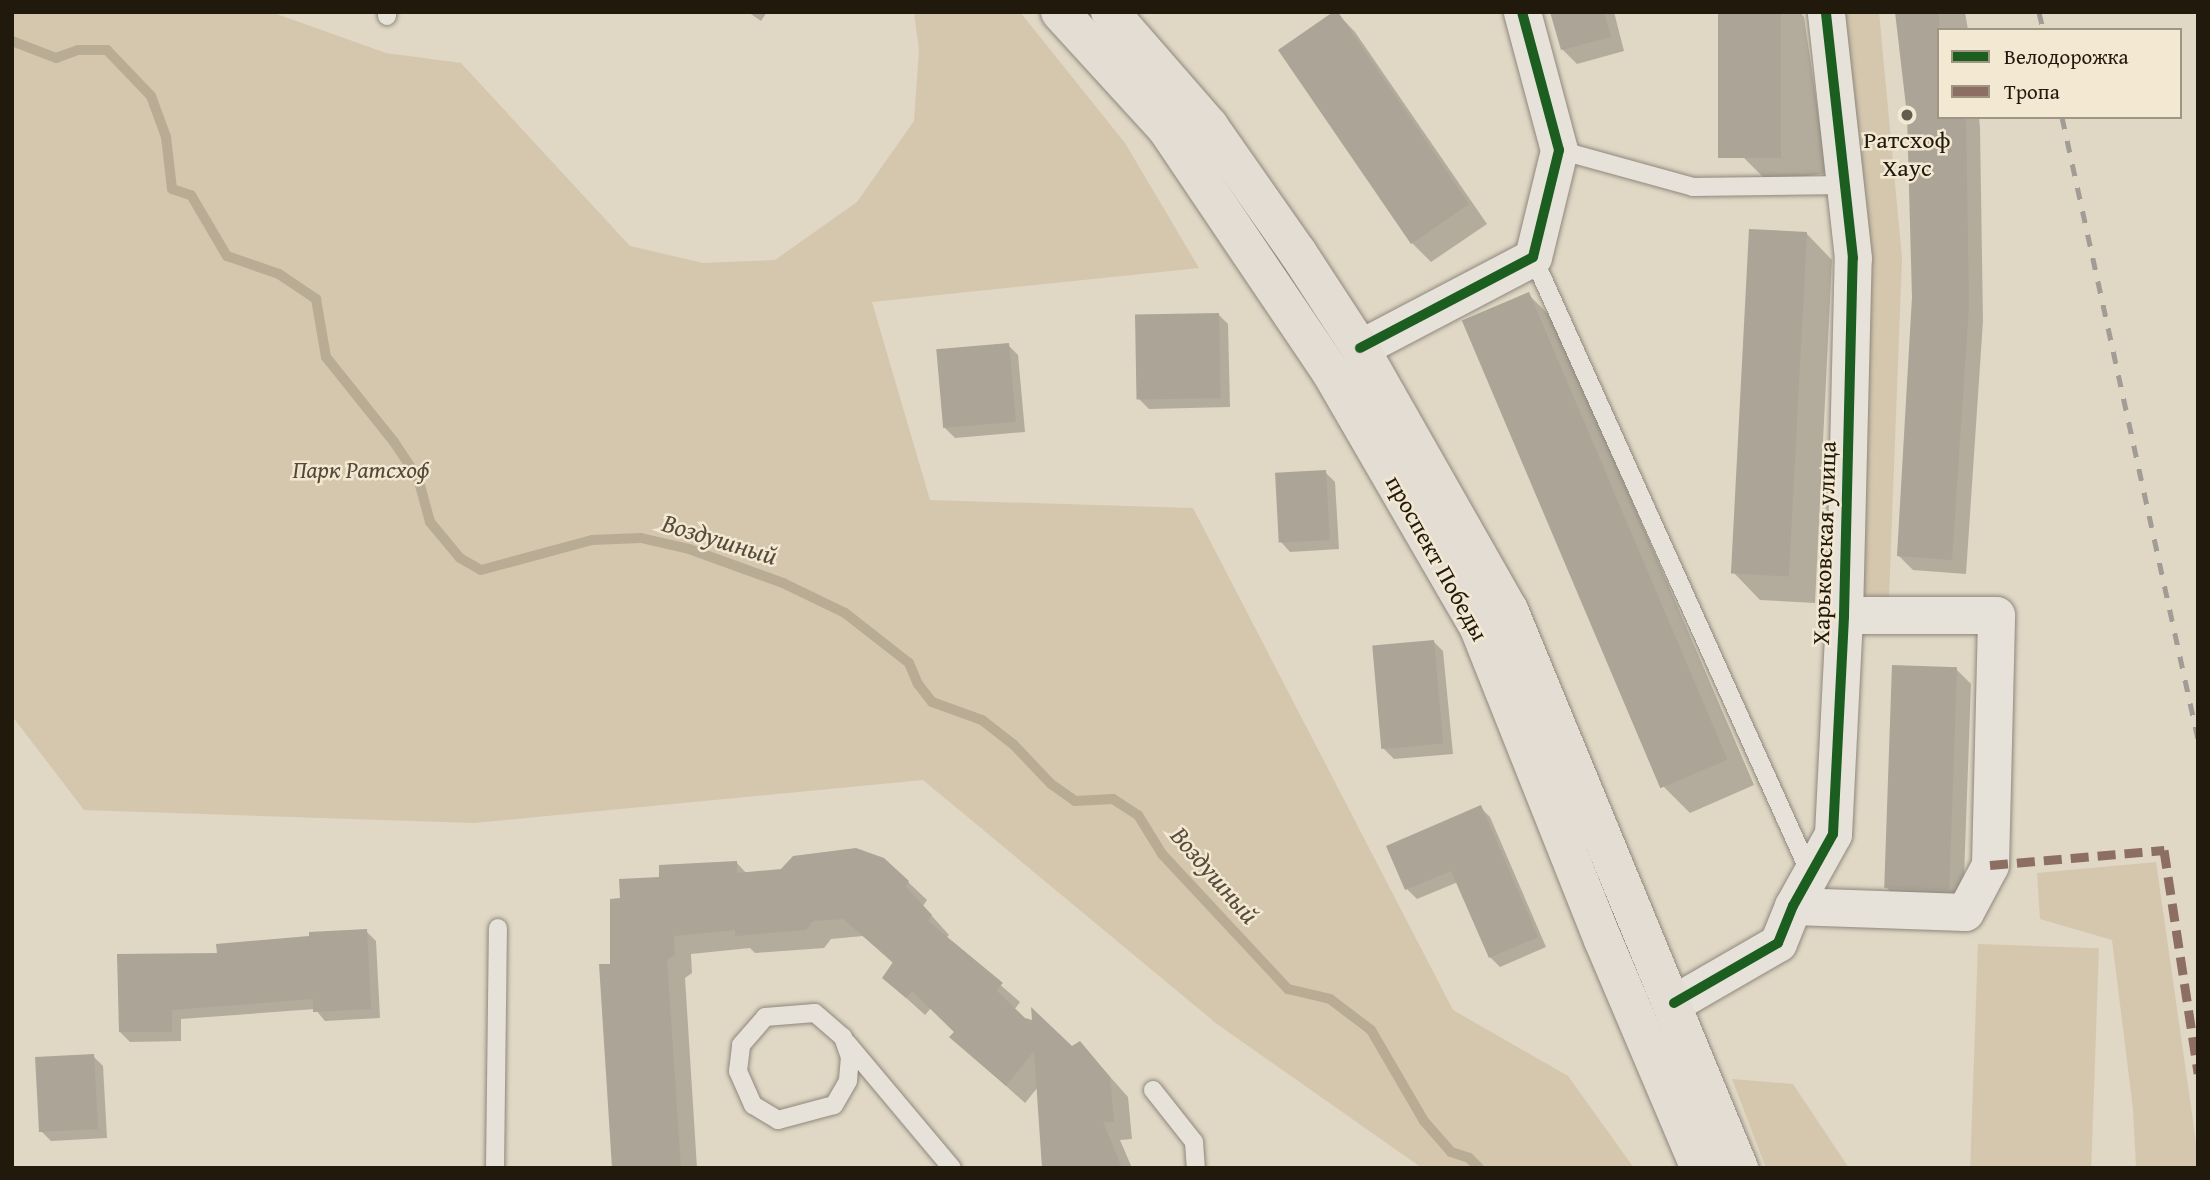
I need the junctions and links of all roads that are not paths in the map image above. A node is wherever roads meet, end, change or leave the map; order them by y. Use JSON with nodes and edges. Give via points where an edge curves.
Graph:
{"nodes":[{"id":1,"x":1060,"y":12,"type":"edge"},
{"id":2,"x":1110,"y":12,"type":"edge"},
{"id":3,"x":1522,"y":12,"type":"edge"},
{"id":4,"x":1826,"y":12,"type":"edge"},
{"id":5,"x":1559,"y":150,"type":"junction"},
{"id":6,"x":1845,"y":185,"type":"junction"},
{"id":7,"x":1533,"y":257,"type":"junction"},
{"id":8,"x":1360,"y":348,"type":"junction"},
{"id":9,"x":1844,"y":615,"type":"junction"},
{"id":10,"x":1810,"y":874,"type":"junction"},
{"id":11,"x":1793,"y":906,"type":"junction"},
{"id":12,"x":498,"y":928,"type":"dead end"},
{"id":13,"x":1674,"y":1003,"type":"junction"},
{"id":14,"x":1637,"y":1021,"type":"junction"},
{"id":15,"x":843,"y":1037,"type":"junction"},
{"id":16,"x":1153,"y":1090,"type":"dead end"},
{"id":17,"x":495,"y":1168,"type":"edge"},
{"id":18,"x":952,"y":1168,"type":"edge"},
{"id":19,"x":1196,"y":1168,"type":"edge"},
{"id":20,"x":1700,"y":1168,"type":"edge"},
{"id":21,"x":1740,"y":1168,"type":"edge"}],
"edges":[{"from":1,"to":14,"type":"main road","name":"проспект Победы","via":[[1167,128],[1330,371],[1472,614]]},
{"from":2,"to":8,"type":"main road","name":"проспект Победы","via":[[1209,127]]},
{"from":3,"to":5,"type":"street"},
{"from":4,"to":6,"type":"street","name":"Харьковская улица"},
{"from":5,"to":6,"type":"lane","via":[[1693,187]]},
{"from":5,"to":7,"type":"street"},
{"from":6,"to":9,"type":"street","name":"Харьковская улица","via":[[1853,258]]},
{"from":7,"to":8,"type":"street"},
{"from":7,"to":10,"type":"lane"},
{"from":8,"to":13,"type":"main road","name":"проспект Победы","via":[[1509,610]]},
{"from":9,"to":10,"type":"street","name":"Харьковская улица","via":[[1833,834]]},
{"from":9,"to":11,"type":"street","via":[[1996,614],[1990,865],[1965,912]]},
{"from":10,"to":11,"type":"street","name":"Харьковская улица"},
{"from":11,"to":13,"type":"street","name":"Харьковская улица","via":[[1778,943]]},
{"from":12,"to":17,"type":"lane"},
{"from":13,"to":14,"type":"main road","name":"Харьковская улица"},
{"from":13,"to":21,"type":"main road","name":"проспект Победы"},
{"from":14,"to":20,"type":"main road","name":"проспект Победы"},
{"from":15,"to":15,"type":"lane","via":[[815,1013],[765,1017],[741,1045],[738,1071],[753,1105],[778,1120],[834,1105],[848,1081],[850,1057]]},
{"from":15,"to":18,"type":"lane"},
{"from":16,"to":19,"type":"lane","via":[[1194,1142]]}]}
